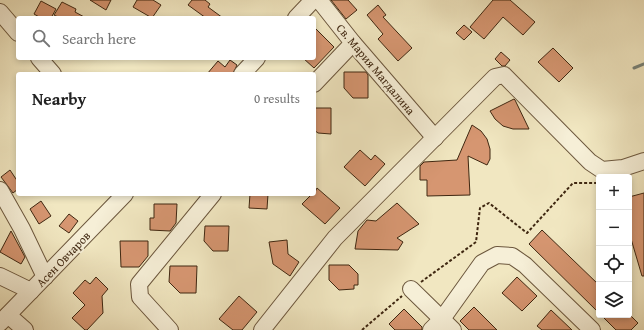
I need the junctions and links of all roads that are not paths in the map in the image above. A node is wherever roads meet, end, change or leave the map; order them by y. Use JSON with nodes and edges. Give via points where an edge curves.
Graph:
{"nodes":[{"id":1,"x":313,"y":0,"type":"edge"},
{"id":2,"x":319,"y":0,"type":"edge"},
{"id":3,"x":0,"y":12,"type":"edge"},
{"id":4,"x":298,"y":16,"type":"edge"},
{"id":5,"x":16,"y":31,"type":"edge"},
{"id":6,"x":353,"y":43,"type":"junction"},
{"id":7,"x":41,"y":60,"type":"edge"},
{"id":8,"x":255,"y":60,"type":"edge"},
{"id":9,"x":51,"y":72,"type":"edge"},
{"id":10,"x":244,"y":72,"type":"edge"},
{"id":11,"x":316,"y":82,"type":"edge"},
{"id":12,"x":435,"y":138,"type":"junction"},
{"id":13,"x":644,"y":161,"type":"edge"},
{"id":14,"x":0,"y":190,"type":"edge"},
{"id":15,"x":124,"y":196,"type":"edge"},
{"id":16,"x":211,"y":196,"type":"edge"},
{"id":17,"x":0,"y":276,"type":"edge"},
{"id":18,"x":45,"y":277,"type":"junction"},
{"id":19,"x":411,"y":289,"type":"road end"},
{"id":20,"x":31,"y":291,"type":"junction"},
{"id":21,"x":4,"y":319,"type":"edge"},
{"id":22,"x":437,"y":324,"type":"edge"},
{"id":23,"x":24,"y":330,"type":"edge"},
{"id":24,"x":170,"y":330,"type":"edge"},
{"id":25,"x":262,"y":330,"type":"edge"},
{"id":26,"x":453,"y":330,"type":"edge"},
{"id":27,"x":592,"y":330,"type":"edge"}],
"edges":[{"from":1,"to":4,"type":"street"},
{"from":2,"to":6,"type":"street","name":"Св. Мария Магдалина"},
{"from":3,"to":5,"type":"street"},
{"from":6,"to":11,"type":"street"},
{"from":6,"to":12,"type":"street","name":"Св. Мария Магдалина"},
{"from":7,"to":9,"type":"street"},
{"from":8,"to":10,"type":"street"},
{"from":12,"to":13,"type":"street","via":[[495,77],[504,75],[590,162],[602,170],[623,168]]},
{"from":12,"to":25,"type":"street","via":[[335,238]]},
{"from":14,"to":18,"type":"street"},
{"from":15,"to":18,"type":"street","name":"Асен Овчаров"},
{"from":16,"to":24,"type":"street","via":[[139,284],[140,297]]},
{"from":17,"to":20,"type":"street"},
{"from":18,"to":20,"type":"street","name":"Асен Овчаров"},
{"from":19,"to":22,"type":"street"},
{"from":20,"to":21,"type":"street","name":"Асен Овчаров"},
{"from":21,"to":23,"type":"street"},
{"from":22,"to":26,"type":"street"},
{"from":22,"to":27,"type":"street","via":[[482,263],[497,255],[512,256],[525,265]]}]}
